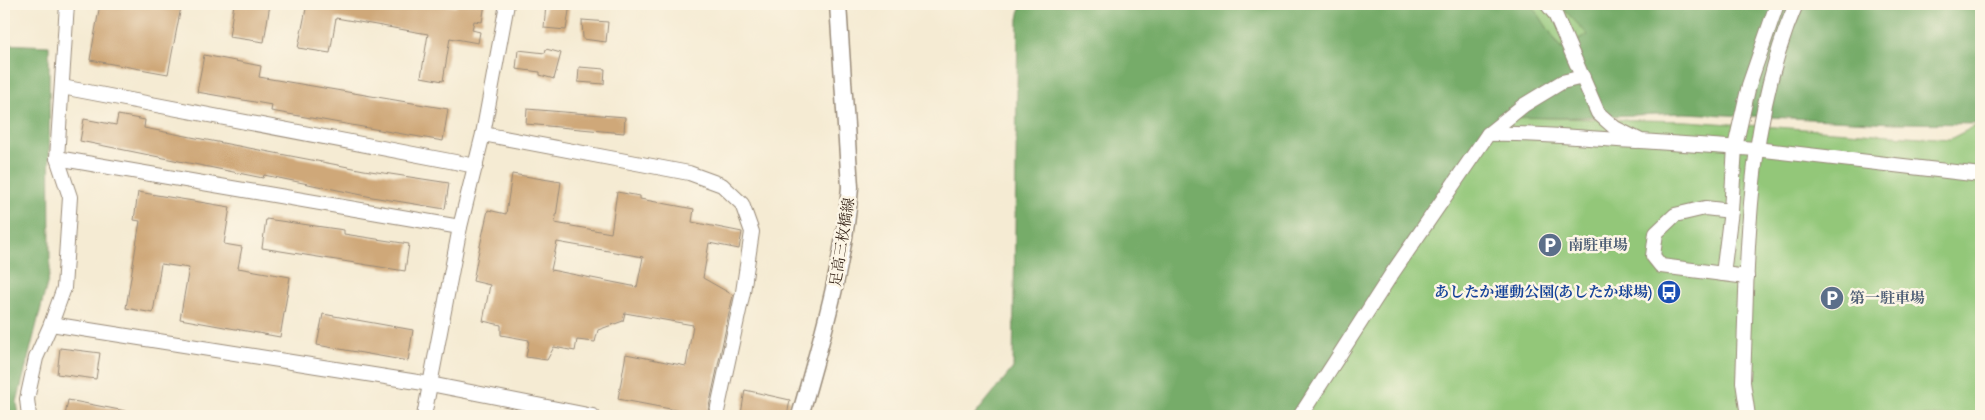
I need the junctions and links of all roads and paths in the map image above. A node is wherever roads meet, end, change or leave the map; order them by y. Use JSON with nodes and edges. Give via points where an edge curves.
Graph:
{"nodes":[{"id":1,"x":67,"y":4,"type":"edge"},
{"id":2,"x":507,"y":4,"type":"edge"},
{"id":3,"x":838,"y":4,"type":"edge"},
{"id":4,"x":1547,"y":4,"type":"edge"},
{"id":5,"x":1777,"y":4,"type":"edge"},
{"id":6,"x":1796,"y":4,"type":"edge"},
{"id":7,"x":1583,"y":77,"type":"junction"},
{"id":8,"x":62,"y":87,"type":"junction"},
{"id":9,"x":483,"y":134,"type":"junction"},
{"id":10,"x":1488,"y":134,"type":"junction"},
{"id":11,"x":1641,"y":142,"type":"junction"},
{"id":12,"x":1735,"y":147,"type":"junction"},
{"id":13,"x":1756,"y":149,"type":"junction"},
{"id":14,"x":57,"y":158,"type":"junction"},
{"id":15,"x":476,"y":166,"type":"junction"},
{"id":16,"x":1981,"y":176,"type":"edge"},
{"id":17,"x":1731,"y":211,"type":"junction"},
{"id":18,"x":460,"y":227,"type":"junction"},
{"id":19,"x":1724,"y":274,"type":"junction"},
{"id":20,"x":1747,"y":276,"type":"junction"},
{"id":21,"x":51,"y":324,"type":"junction"},
{"id":22,"x":430,"y":384,"type":"junction"},
{"id":23,"x":29,"y":416,"type":"edge"},
{"id":24,"x":424,"y":416,"type":"edge"},
{"id":25,"x":593,"y":416,"type":"edge"},
{"id":26,"x":716,"y":416,"type":"edge"},
{"id":27,"x":800,"y":416,"type":"edge"},
{"id":28,"x":1300,"y":416,"type":"edge"},
{"id":29,"x":1748,"y":416,"type":"edge"}],
"edges":[{"from":1,"to":8,"type":"street"},
{"from":2,"to":9,"type":"street"},
{"from":3,"to":27,"type":"main road","name":"足高三枚橋線","via":[[850,187],[848,216],[839,271]]},
{"from":4,"to":7,"type":"street","via":[[1555,14]]},
{"from":5,"to":12,"type":"street","via":[[1749,85]]},
{"from":6,"to":13,"type":"street","via":[[1770,76]]},
{"from":7,"to":10,"type":"street","via":[[1562,82],[1524,105]]},
{"from":7,"to":11,"type":"street","via":[[1598,113],[1615,128]]},
{"from":8,"to":14,"type":"street"},
{"from":8,"to":15,"type":"street"},
{"from":9,"to":15,"type":"street"},
{"from":9,"to":26,"type":"street","via":[[690,173],[722,185],[742,204],[752,232],[743,292]]},
{"from":10,"to":11,"type":"street","via":[[1518,132]]},
{"from":10,"to":28,"type":"street"},
{"from":11,"to":12,"type":"street"},
{"from":12,"to":13,"type":"street"},
{"from":12,"to":17,"type":"street"},
{"from":13,"to":16,"type":"street"},
{"from":13,"to":20,"type":"street"},
{"from":14,"to":18,"type":"street"},
{"from":14,"to":21,"type":"street","via":[[70,197],[64,288]]},
{"from":15,"to":18,"type":"street"},
{"from":17,"to":19,"type":"street"},
{"from":17,"to":19,"type":"street","via":[[1705,208],[1675,215],[1656,233],[1653,256],[1660,266]]},
{"from":18,"to":22,"type":"street"},
{"from":19,"to":20,"type":"street"},
{"from":20,"to":29,"type":"street","via":[[1743,382]]},
{"from":21,"to":22,"type":"street"},
{"from":21,"to":23,"type":"street","via":[[36,358],[27,399]]},
{"from":22,"to":24,"type":"street"},
{"from":22,"to":25,"type":"street"}]}
